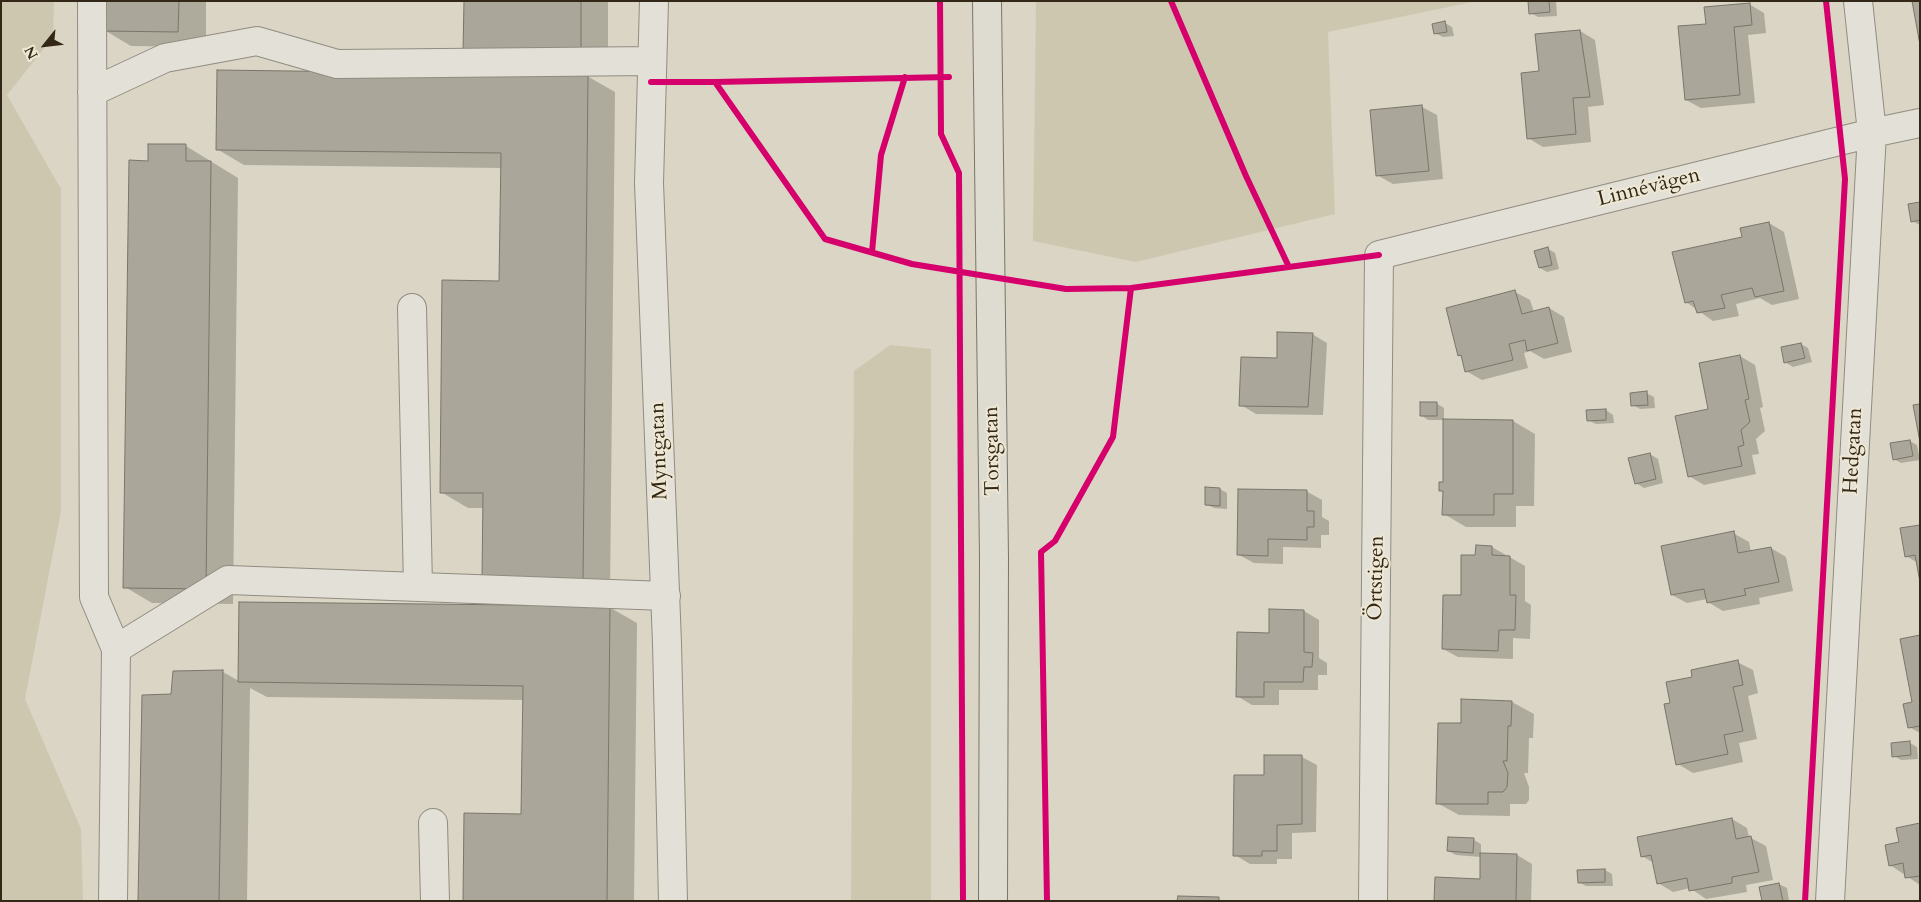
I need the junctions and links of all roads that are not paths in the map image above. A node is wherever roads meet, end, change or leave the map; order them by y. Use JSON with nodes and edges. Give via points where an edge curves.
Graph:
{"nodes":[{"id":1,"x":92,"y":1,"type":"edge"},
{"id":2,"x":654,"y":1,"type":"edge"},
{"id":3,"x":987,"y":1,"type":"edge"},
{"id":4,"x":1858,"y":1,"type":"edge"},
{"id":5,"x":652,"y":61,"type":"junction"},
{"id":6,"x":92,"y":92,"type":"junction"},
{"id":7,"x":1920,"y":124,"type":"edge"},
{"id":8,"x":1872,"y":133,"type":"junction"},
{"id":9,"x":1378,"y":255,"type":"joint"},
{"id":10,"x":412,"y":308,"type":"dead end"},
{"id":11,"x":418,"y":587,"type":"junction"},
{"id":12,"x":666,"y":596,"type":"junction"},
{"id":13,"x":116,"y":649,"type":"junction"},
{"id":14,"x":433,"y":823,"type":"dead end"},
{"id":15,"x":113,"y":901,"type":"edge"},
{"id":16,"x":435,"y":901,"type":"edge"},
{"id":17,"x":673,"y":901,"type":"edge"},
{"id":18,"x":993,"y":901,"type":"edge"},
{"id":19,"x":1373,"y":901,"type":"edge"},
{"id":20,"x":1830,"y":901,"type":"edge"}],
"edges":[{"from":1,"to":6,"type":"street"},
{"from":2,"to":5,"type":"street","name":"Myntgatan"},
{"from":3,"to":18,"type":"main road","name":"Torsgatan","via":[[994,558]]},
{"from":4,"to":8,"type":"street","name":"Hedgatan"},
{"from":5,"to":6,"type":"street","via":[[337,64],[257,42],[165,58]]},
{"from":5,"to":12,"type":"street","name":"Myntgatan","via":[[649,183]]},
{"from":6,"to":13,"type":"street","via":[[94,597]]},
{"from":7,"to":8,"type":"street","name":"Linnévägen"},
{"from":8,"to":9,"type":"street","name":"Linnévägen"},
{"from":8,"to":20,"type":"street","name":"Hedgatan"},
{"from":9,"to":19,"type":"street","name":"Örtstigen"},
{"from":10,"to":11,"type":"street"},
{"from":11,"to":12,"type":"street"},
{"from":11,"to":13,"type":"street","via":[[228,580]]},
{"from":12,"to":17,"type":"street","name":"Myntgatan"},
{"from":13,"to":15,"type":"street"},
{"from":14,"to":16,"type":"street"}]}
